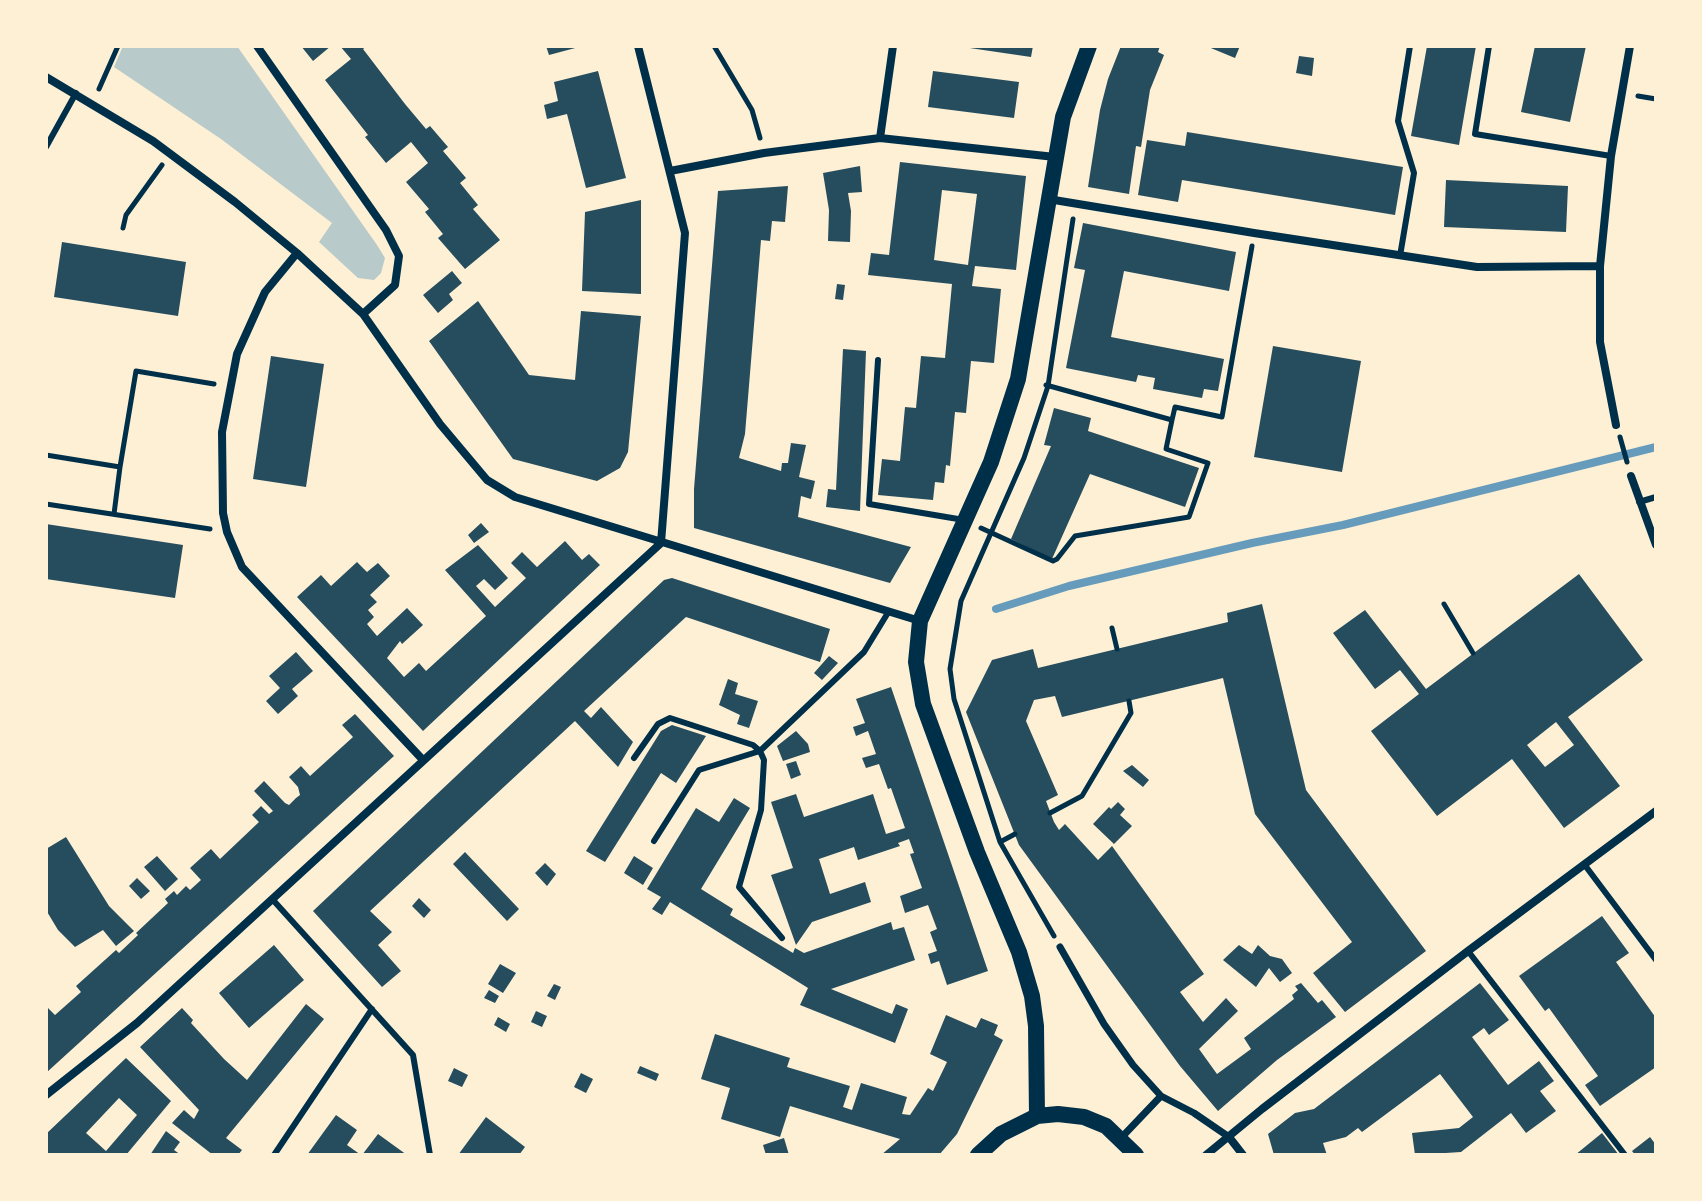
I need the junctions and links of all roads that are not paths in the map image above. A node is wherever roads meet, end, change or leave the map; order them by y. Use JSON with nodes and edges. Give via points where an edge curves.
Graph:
{"nodes":[{"id":1,"x":257,"y":46,"type":"edge"},
{"id":2,"x":638,"y":46,"type":"edge"},
{"id":3,"x":893,"y":46,"type":"edge"},
{"id":4,"x":1089,"y":46,"type":"edge"},
{"id":5,"x":1410,"y":46,"type":"edge"},
{"id":6,"x":1489,"y":46,"type":"edge"},
{"id":7,"x":1630,"y":46,"type":"edge"},
{"id":8,"x":46,"y":77,"type":"edge"},
{"id":9,"x":76,"y":93,"type":"junction"},
{"id":10,"x":880,"y":138,"type":"junction"},
{"id":11,"x":46,"y":147,"type":"edge"},
{"id":12,"x":1611,"y":156,"type":"junction"},
{"id":13,"x":1055,"y":157,"type":"junction"},
{"id":14,"x":670,"y":171,"type":"junction"},
{"id":15,"x":1048,"y":199,"type":"junction"},
{"id":16,"x":297,"y":253,"type":"junction"},
{"id":17,"x":1400,"y":256,"type":"junction"},
{"id":18,"x":1600,"y":266,"type":"junction"},
{"id":19,"x":363,"y":314,"type":"junction"},
{"id":20,"x":878,"y":360,"type":"dead end"},
{"id":21,"x":1616,"y":425,"type":"road end"},
{"id":22,"x":1631,"y":476,"type":"road end"},
{"id":23,"x":1656,"y":497,"type":"edge"},
{"id":24,"x":1639,"y":502,"type":"junction"},
{"id":25,"x":964,"y":520,"type":"junction"},
{"id":26,"x":661,"y":543,"type":"junction"},
{"id":27,"x":1656,"y":545,"type":"edge"},
{"id":28,"x":889,"y":611,"type":"junction"},
{"id":29,"x":920,"y":621,"type":"junction"},
{"id":30,"x":760,"y":751,"type":"junction"},
{"id":31,"x":634,"y":758,"type":"dead end"},
{"id":32,"x":423,"y":760,"type":"junction"},
{"id":33,"x":1656,"y":811,"type":"edge"},
{"id":34,"x":654,"y":841,"type":"dead end"},
{"id":35,"x":1584,"y":864,"type":"junction"},
{"id":36,"x":273,"y":900,"type":"junction"},
{"id":37,"x":782,"y":938,"type":"dead end"},
{"id":38,"x":1060,"y":947,"type":"road end"},
{"id":39,"x":1468,"y":951,"type":"junction"},
{"id":40,"x":1656,"y":960,"type":"edge"},
{"id":41,"x":372,"y":1009,"type":"junction"},
{"id":42,"x":46,"y":1095,"type":"edge"},
{"id":43,"x":1161,"y":1096,"type":"junction"},
{"id":44,"x":1037,"y":1116,"type":"junction"},
{"id":45,"x":1229,"y":1137,"type":"junction"},
{"id":46,"x":1120,"y":1140,"type":"junction"},
{"id":47,"x":274,"y":1155,"type":"edge"},
{"id":48,"x":430,"y":1155,"type":"edge"},
{"id":49,"x":978,"y":1155,"type":"edge"},
{"id":50,"x":1136,"y":1155,"type":"edge"},
{"id":51,"x":1206,"y":1155,"type":"edge"},
{"id":52,"x":1243,"y":1155,"type":"edge"},
{"id":53,"x":1625,"y":1155,"type":"edge"}],
"edges":[{"from":1,"to":19,"type":"street","via":[[399,256],[395,285]]},
{"from":2,"to":14,"type":"street"},
{"from":3,"to":10,"type":"street"},
{"from":4,"to":13,"type":"main road","via":[[1063,117]]},
{"from":5,"to":17,"type":"lane","via":[[1398,121],[1414,173]]},
{"from":6,"to":12,"type":"lane","via":[[1475,134]]},
{"from":7,"to":12,"type":"street"},
{"from":8,"to":9,"type":"street"},
{"from":9,"to":11,"type":"lane"},
{"from":9,"to":16,"type":"street","via":[[170,154]]},
{"from":10,"to":13,"type":"street"},
{"from":10,"to":14,"type":"street"},
{"from":12,"to":18,"type":"street"},
{"from":13,"to":15,"type":"main road"},
{"from":14,"to":26,"type":"street","via":[[685,233]]},
{"from":15,"to":17,"type":"street"},
{"from":15,"to":25,"type":"main road","via":[[1018,379],[991,462]]},
{"from":16,"to":19,"type":"street"},
{"from":16,"to":32,"type":"street","via":[[265,292],[237,354],[222,432],[227,532],[242,567]]},
{"from":17,"to":18,"type":"street","via":[[1477,267]]},
{"from":18,"to":21,"type":"street","via":[[1600,342]]},
{"from":19,"to":26,"type":"street","via":[[440,424],[487,480],[515,497]]},
{"from":20,"to":25,"type":"lane","via":[[869,504]]},
{"from":22,"to":24,"type":"street"},
{"from":23,"to":24,"type":"lane"},
{"from":24,"to":27,"type":"street"},
{"from":25,"to":29,"type":"main road"},
{"from":26,"to":28,"type":"street"},
{"from":26,"to":32,"type":"street"},
{"from":28,"to":29,"type":"street"},
{"from":28,"to":30,"type":"lane","via":[[864,652]]},
{"from":29,"to":44,"type":"main road","via":[[916,662],[923,704],[1032,996]]},
{"from":30,"to":31,"type":"lane","via":[[670,718],[658,724]]},
{"from":30,"to":34,"type":"lane","via":[[699,770]]},
{"from":30,"to":37,"type":"lane","via":[[761,810],[739,887]]},
{"from":32,"to":36,"type":"street"},
{"from":33,"to":35,"type":"street"},
{"from":35,"to":39,"type":"street"},
{"from":35,"to":40,"type":"lane"},
{"from":36,"to":41,"type":"lane"},
{"from":36,"to":42,"type":"street","via":[[137,1023]]},
{"from":38,"to":43,"type":"street","via":[[1104,1024]]},
{"from":39,"to":45,"type":"street"},
{"from":39,"to":53,"type":"lane"},
{"from":41,"to":47,"type":"lane"},
{"from":41,"to":48,"type":"lane","via":[[413,1055]]},
{"from":43,"to":45,"type":"street"},
{"from":43,"to":46,"type":"street"},
{"from":44,"to":46,"type":"main road","via":[[1084,1117],[1106,1126]]},
{"from":44,"to":49,"type":"main road","via":[[1001,1134]]},
{"from":45,"to":51,"type":"street"},
{"from":45,"to":52,"type":"street"},
{"from":46,"to":50,"type":"main road"}]}
